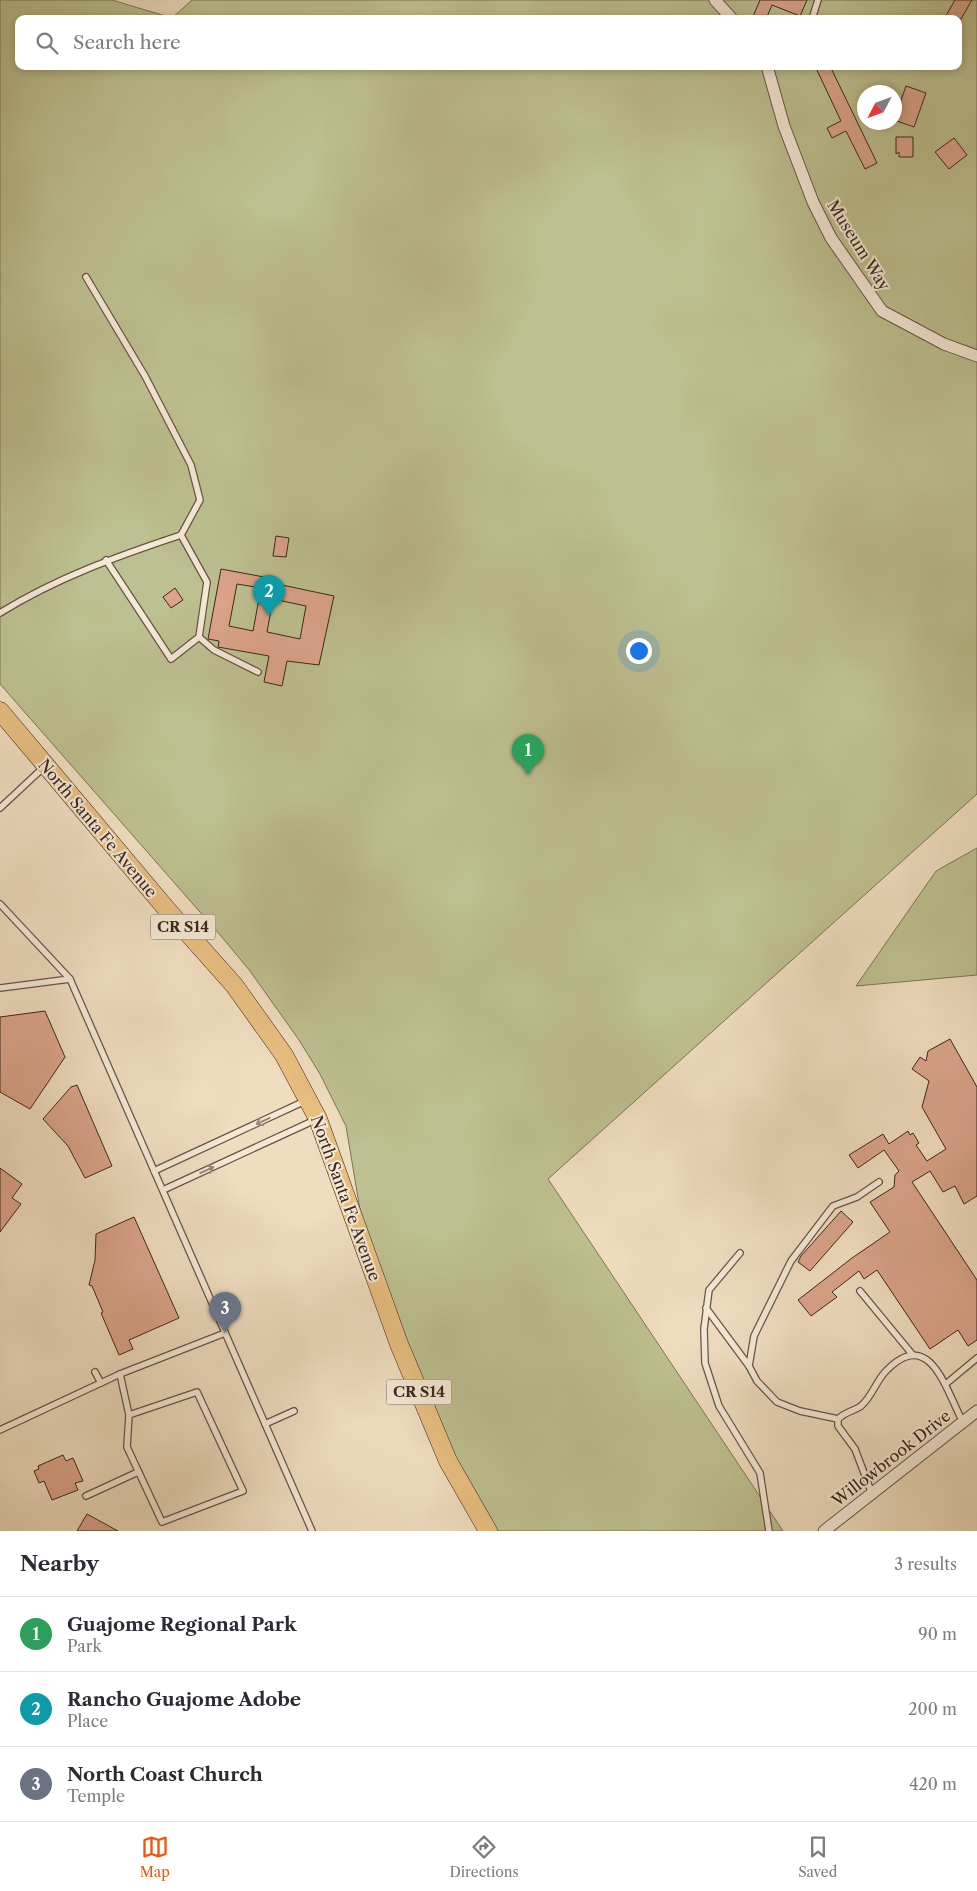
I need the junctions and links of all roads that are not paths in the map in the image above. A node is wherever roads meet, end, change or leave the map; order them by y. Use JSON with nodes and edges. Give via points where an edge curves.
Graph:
{"nodes":[{"id":1,"x":715,"y":0,"type":"edge"},
{"id":2,"x":818,"y":0,"type":"edge"},
{"id":3,"x":728,"y":15,"type":"edge"},
{"id":4,"x":813,"y":15,"type":"edge"},
{"id":5,"x":769,"y":70,"type":"edge"},
{"id":6,"x":86,"y":277,"type":"dead end"},
{"id":7,"x":977,"y":356,"type":"edge"},
{"id":8,"x":181,"y":535,"type":"junction"},
{"id":9,"x":106,"y":560,"type":"junction"},
{"id":10,"x":0,"y":613,"type":"edge"},
{"id":11,"x":199,"y":637,"type":"junction"},
{"id":12,"x":258,"y":672,"type":"dead end"},
{"id":13,"x":0,"y":711,"type":"edge"},
{"id":14,"x":45,"y":765,"type":"junction"},
{"id":15,"x":0,"y":808,"type":"edge"},
{"id":16,"x":0,"y":904,"type":"edge"},
{"id":17,"x":70,"y":978,"type":"junction"},
{"id":18,"x":0,"y":988,"type":"edge"},
{"id":19,"x":307,"y":1100,"type":"junction"},
{"id":20,"x":318,"y":1119,"type":"junction"},
{"id":21,"x":154,"y":1171,"type":"junction"},
{"id":22,"x":879,"y":1182,"type":"dead end"},
{"id":23,"x":163,"y":1190,"type":"junction"},
{"id":24,"x":740,"y":1253,"type":"dead end"},
{"id":25,"x":860,"y":1291,"type":"dead end"},
{"id":26,"x":706,"y":1308,"type":"junction"},
{"id":27,"x":225,"y":1332,"type":"junction"},
{"id":28,"x":912,"y":1354,"type":"junction"},
{"id":29,"x":977,"y":1358,"type":"edge"},
{"id":30,"x":749,"y":1366,"type":"junction"},
{"id":31,"x":95,"y":1372,"type":"dead end"},
{"id":32,"x":120,"y":1374,"type":"junction"},
{"id":33,"x":101,"y":1383,"type":"junction"},
{"id":34,"x":946,"y":1383,"type":"junction"},
{"id":35,"x":294,"y":1411,"type":"dead end"},
{"id":36,"x":977,"y":1411,"type":"edge"},
{"id":37,"x":129,"y":1415,"type":"junction"},
{"id":38,"x":838,"y":1419,"type":"junction"},
{"id":39,"x":963,"y":1422,"type":"junction"},
{"id":40,"x":265,"y":1424,"type":"junction"},
{"id":41,"x":0,"y":1430,"type":"edge"},
{"id":42,"x":138,"y":1472,"type":"junction"},
{"id":43,"x":872,"y":1494,"type":"junction"},
{"id":44,"x":86,"y":1496,"type":"dead end"},
{"id":45,"x":312,"y":1531,"type":"edge"},
{"id":46,"x":488,"y":1531,"type":"edge"},
{"id":47,"x":769,"y":1531,"type":"edge"},
{"id":48,"x":824,"y":1531,"type":"edge"}],
"edges":[{"from":1,"to":3,"type":"street"},
{"from":2,"to":4,"type":"lane"},
{"from":5,"to":7,"type":"street","name":"Museum Way","via":[[784,126],[813,202],[831,238],[882,311],[944,344]]},
{"from":6,"to":8,"type":"lane","via":[[145,376],[191,465],[200,500]]},
{"from":8,"to":9,"type":"lane"},
{"from":8,"to":11,"type":"lane","via":[[207,582]]},
{"from":9,"to":10,"type":"lane","via":[[30,595]]},
{"from":9,"to":11,"type":"lane","via":[[171,659]]},
{"from":11,"to":12,"type":"lane","via":[[214,650]]},
{"from":13,"to":14,"type":"main road","name":"North Santa Fe Avenue","number":"CR S14"},
{"from":14,"to":15,"type":"lane"},
{"from":14,"to":19,"type":"main road","name":"North Santa Fe Avenue","number":"CR S14","via":[[234,985],[284,1055]]},
{"from":16,"to":17,"type":"lane"},
{"from":17,"to":18,"type":"lane"},
{"from":17,"to":21,"type":"lane"},
{"from":19,"to":20,"type":"main road","name":"North Santa Fe Avenue","number":"CR S14"},
{"from":19,"to":21,"type":"lane","one_way":true},
{"from":23,"to":20,"type":"lane","one_way":true},
{"from":20,"to":46,"type":"main road","name":"North Santa Fe Avenue","number":"CR S14","via":[[399,1344],[448,1461]]},
{"from":21,"to":23,"type":"lane"},
{"from":22,"to":30,"type":"lane","via":[[857,1197],[833,1206],[791,1261],[754,1336]]},
{"from":23,"to":27,"type":"lane"},
{"from":24,"to":26,"type":"lane","via":[[709,1290]]},
{"from":25,"to":28,"type":"lane"},
{"from":26,"to":30,"type":"lane"},
{"from":26,"to":47,"type":"lane","via":[[705,1363],[719,1406],[760,1473]]},
{"from":27,"to":32,"type":"lane"},
{"from":27,"to":40,"type":"lane"},
{"from":28,"to":34,"type":"lane","via":[[924,1357]]},
{"from":28,"to":38,"type":"lane","via":[[899,1359],[884,1372],[861,1406]]},
{"from":29,"to":34,"type":"lane"},
{"from":30,"to":38,"type":"lane","via":[[757,1381],[777,1402]]},
{"from":31,"to":33,"type":"lane"},
{"from":32,"to":33,"type":"lane"},
{"from":32,"to":37,"type":"lane"},
{"from":33,"to":41,"type":"lane"},
{"from":34,"to":39,"type":"lane"},
{"from":35,"to":40,"type":"lane"},
{"from":36,"to":39,"type":"street","name":"Willowbrook Drive"},
{"from":37,"to":42,"type":"lane","via":[[127,1447]]},
{"from":37,"to":42,"type":"lane","via":[[197,1392],[243,1491],[162,1522]]},
{"from":38,"to":43,"type":"lane","via":[[838,1426],[855,1449]]},
{"from":39,"to":43,"type":"street","name":"Willowbrook Drive"},
{"from":40,"to":45,"type":"lane"},
{"from":42,"to":44,"type":"lane"},
{"from":43,"to":48,"type":"street","name":"Willowbrook Drive"}]}
